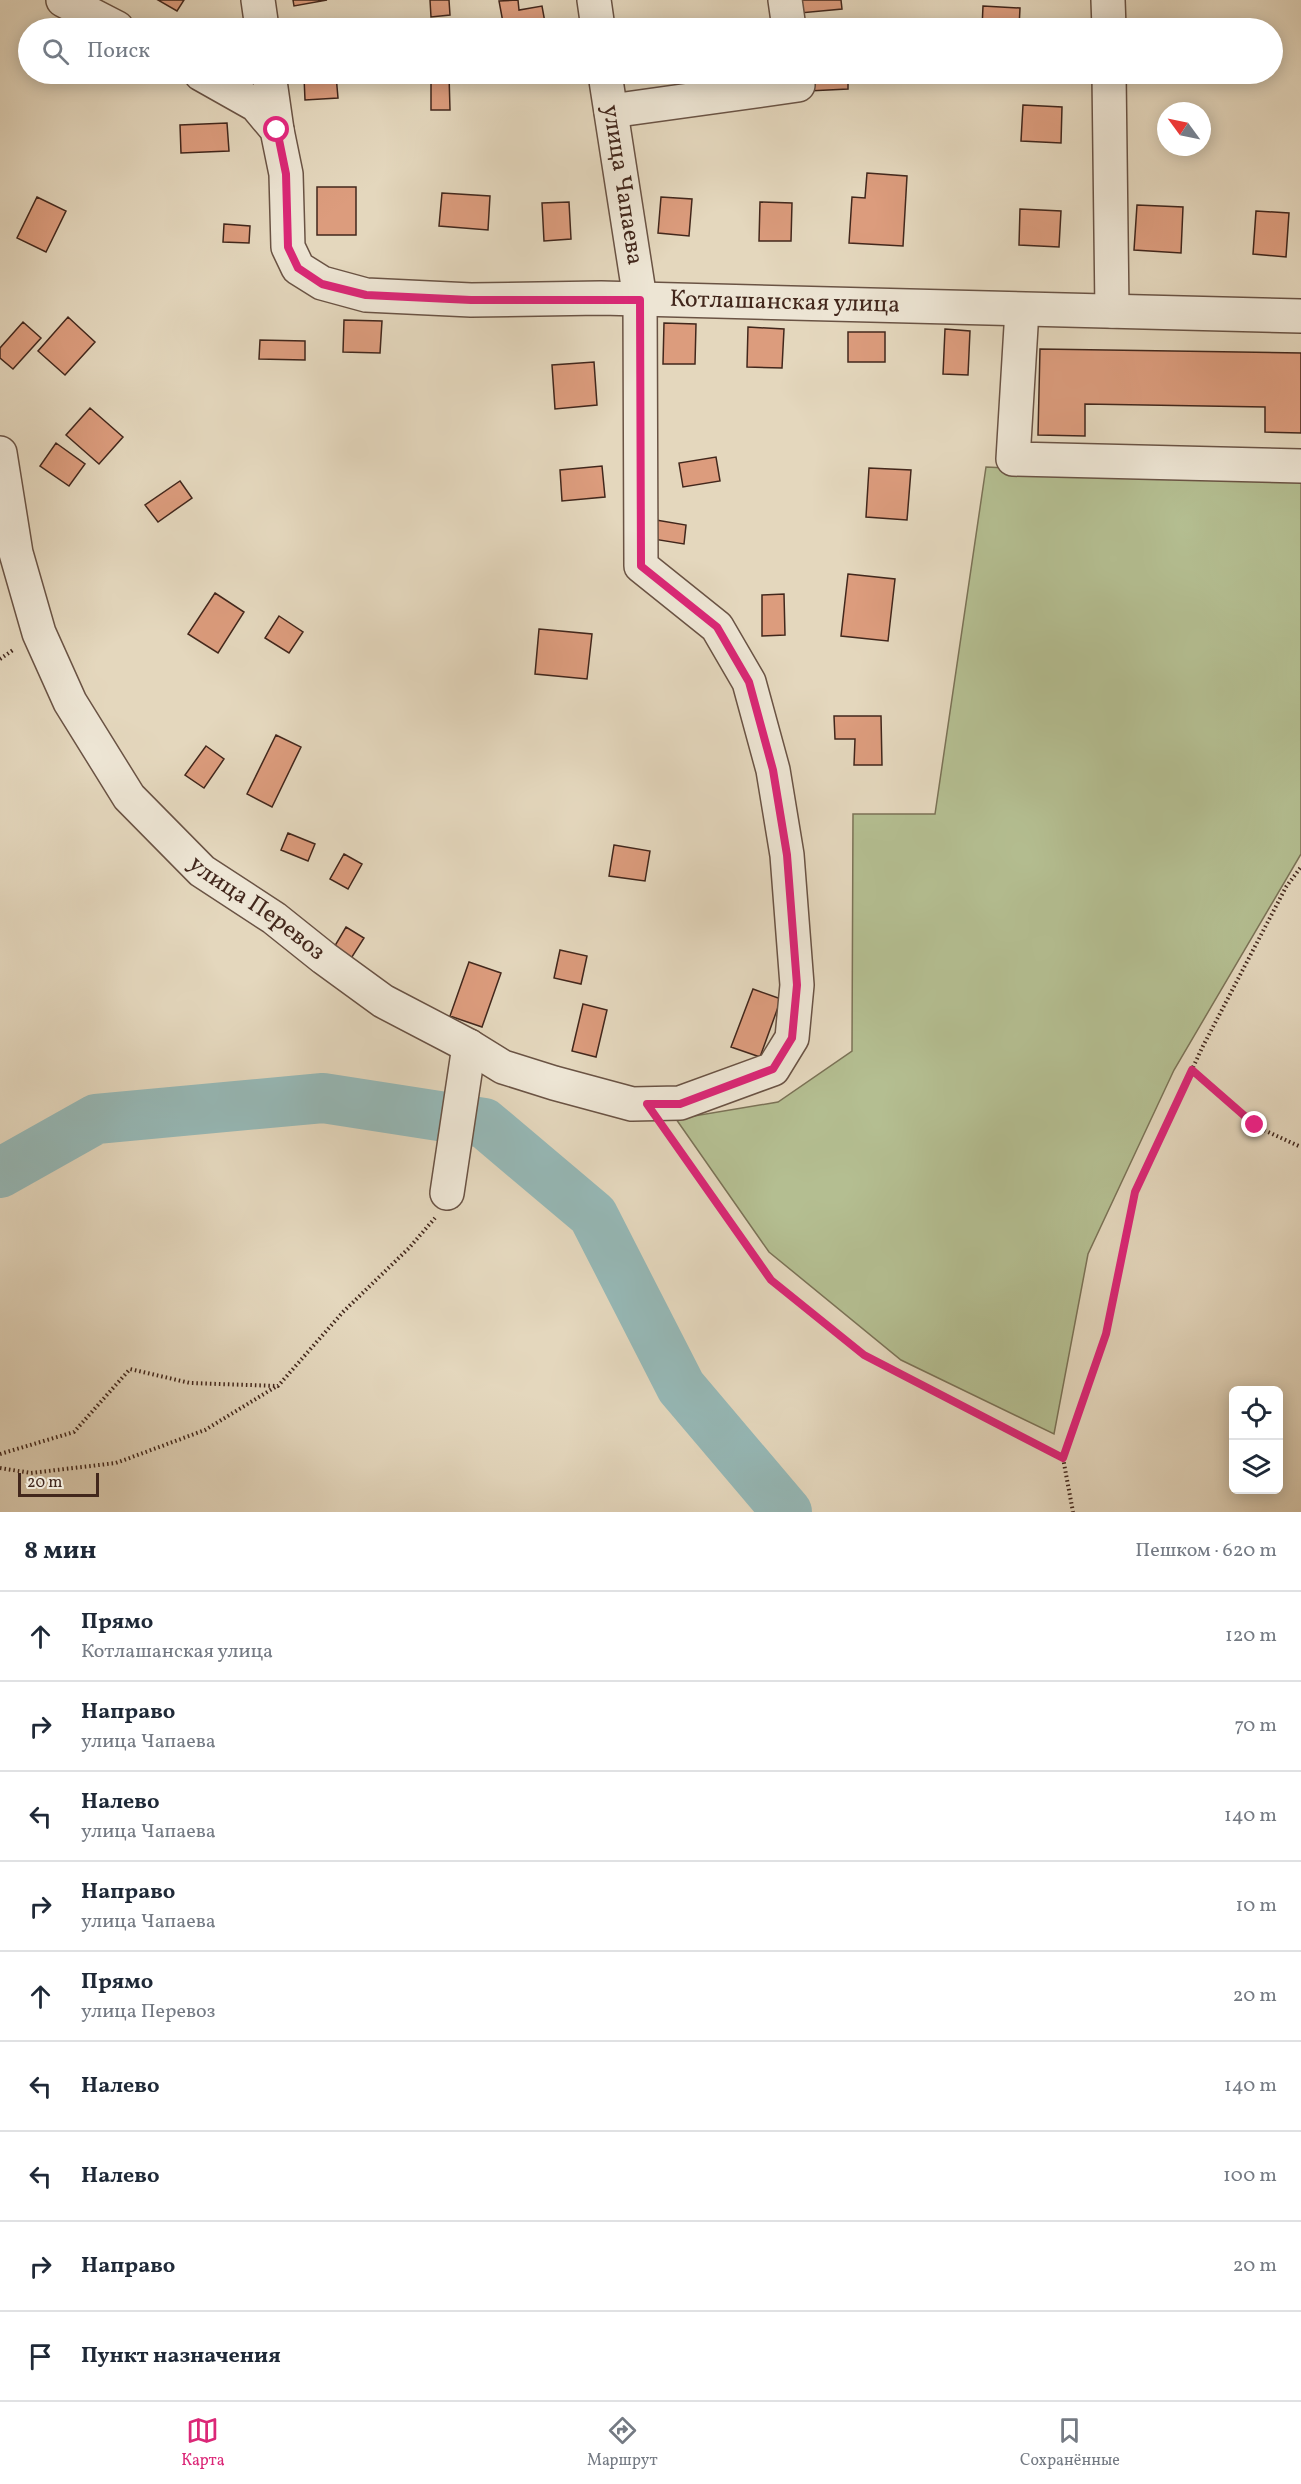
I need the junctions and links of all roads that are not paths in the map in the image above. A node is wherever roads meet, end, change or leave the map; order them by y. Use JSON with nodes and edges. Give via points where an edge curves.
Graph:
{"nodes":[{"id":1,"x":63,"y":0,"type":"edge"},
{"id":2,"x":258,"y":0,"type":"edge"},
{"id":3,"x":594,"y":0,"type":"edge"},
{"id":4,"x":785,"y":0,"type":"edge"},
{"id":5,"x":1108,"y":0,"type":"edge"},
{"id":6,"x":98,"y":18,"type":"edge"},
{"id":7,"x":261,"y":18,"type":"edge"},
{"id":8,"x":597,"y":18,"type":"edge"},
{"id":9,"x":788,"y":18,"type":"edge"},
{"id":10,"x":1109,"y":18,"type":"edge"},
{"id":11,"x":219,"y":84,"type":"edge"},
{"id":12,"x":270,"y":84,"type":"edge"},
{"id":13,"x":607,"y":84,"type":"edge"},
{"id":14,"x":798,"y":84,"type":"edge"},
{"id":15,"x":1109,"y":84,"type":"edge"},
{"id":16,"x":611,"y":111,"type":"junction"},
{"id":17,"x":277,"y":130,"type":"junction"},
{"id":18,"x":640,"y":300,"type":"junction"},
{"id":19,"x":1022,"y":309,"type":"junction"},
{"id":20,"x":1112,"y":310,"type":"junction"},
{"id":21,"x":1301,"y":316,"type":"edge"},
{"id":22,"x":0,"y":453,"type":"edge"},
{"id":23,"x":1301,"y":466,"type":"edge"},
{"id":24,"x":467,"y":1058,"type":"junction"},
{"id":25,"x":740,"y":1082,"type":"joint"},
{"id":26,"x":447,"y":1193,"type":"road end"}],
"edges":[{"from":1,"to":6,"type":"street"},
{"from":2,"to":7,"type":"street"},
{"from":3,"to":8,"type":"street"},
{"from":4,"to":9,"type":"street"},
{"from":5,"to":10,"type":"street"},
{"from":11,"to":17,"type":"street","name":"Котлашанская улица","via":[[256,105]]},
{"from":12,"to":17,"type":"street"},
{"from":13,"to":16,"type":"street","name":"улица Чапаева"},
{"from":14,"to":16,"type":"street"},
{"from":15,"to":20,"type":"street"},
{"from":16,"to":18,"type":"street","name":"улица Чапаева"},
{"from":17,"to":18,"type":"street","name":"Котлашанская улица","via":[[286,174],[288,247],[298,268],[322,284],[366,295],[471,300]]},
{"from":18,"to":19,"type":"street","name":"Котлашанская улица"},
{"from":18,"to":25,"type":"street","name":"улица Чапаева","via":[[641,566],[717,627],[749,682],[773,770],[787,855],[797,985],[792,1038],[773,1069]]},
{"from":19,"to":20,"type":"street","name":"Котлашанская улица"},
{"from":19,"to":23,"type":"street","via":[[1013,459]]},
{"from":20,"to":21,"type":"street","name":"Котлашанская улица"},
{"from":22,"to":24,"type":"street","name":"улица Перевоз","via":[[16,553],[39,633],[70,702],[129,797],[202,871],[274,918],[383,1001]]},
{"from":24,"to":25,"type":"street","name":"улица Перевоз","via":[[632,1104],[680,1104]]},
{"from":24,"to":26,"type":"street"}]}
